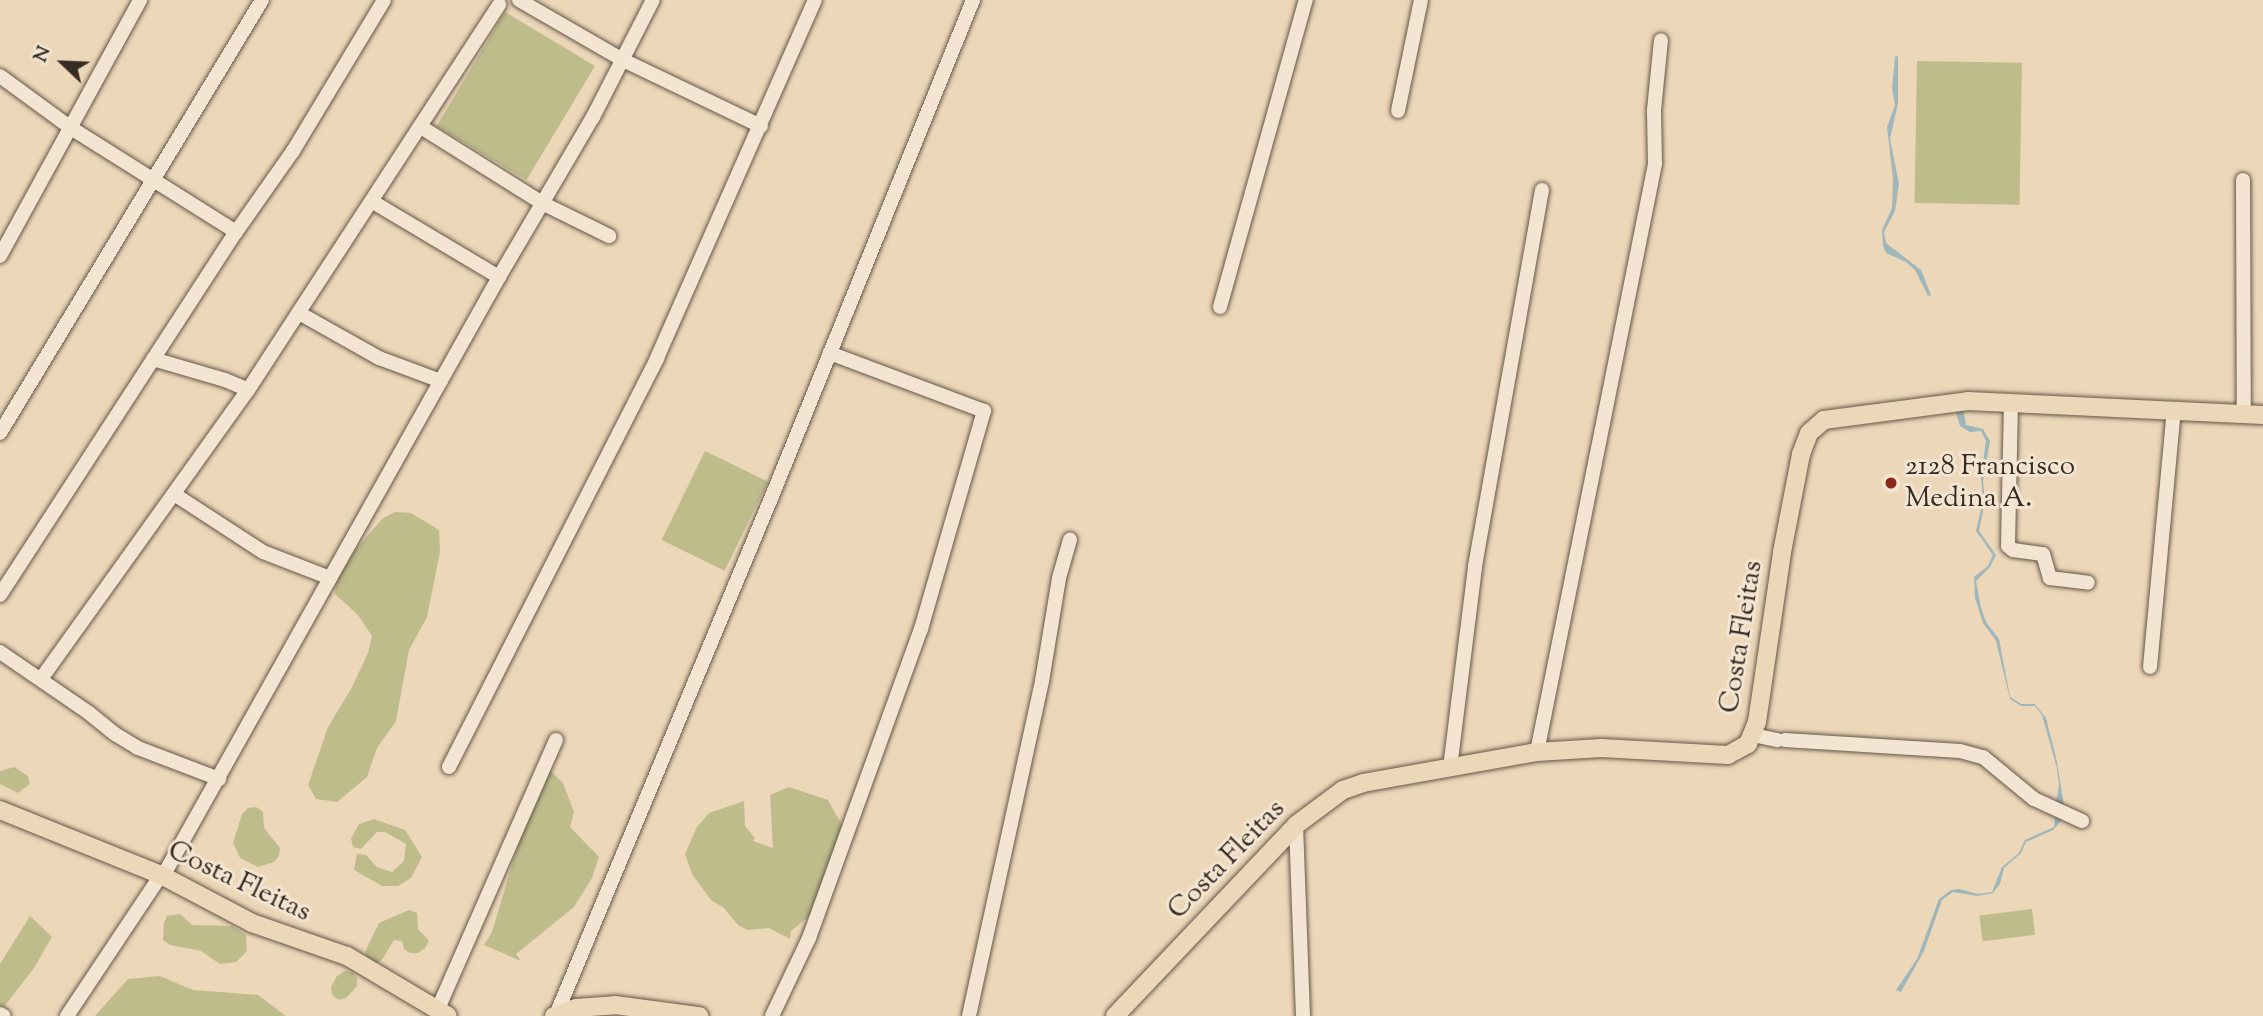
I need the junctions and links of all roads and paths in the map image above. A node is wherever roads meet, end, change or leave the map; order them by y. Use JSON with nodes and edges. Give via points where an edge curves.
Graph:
{"nodes":[{"id":1,"x":139,"y":0,"type":"edge"},
{"id":2,"x":262,"y":0,"type":"edge"},
{"id":3,"x":384,"y":0,"type":"edge"},
{"id":4,"x":519,"y":0,"type":"edge"},
{"id":5,"x":653,"y":0,"type":"edge"},
{"id":6,"x":815,"y":0,"type":"edge"},
{"id":7,"x":973,"y":0,"type":"edge"},
{"id":8,"x":1306,"y":0,"type":"edge"},
{"id":9,"x":1421,"y":0,"type":"edge"},
{"id":10,"x":499,"y":5,"type":"dead end"},
{"id":11,"x":1661,"y":40,"type":"dead end"},
{"id":12,"x":623,"y":60,"type":"junction"},
{"id":13,"x":0,"y":76,"type":"edge"},
{"id":14,"x":1398,"y":111,"type":"dead end"},
{"id":15,"x":761,"y":126,"type":"junction"},
{"id":16,"x":421,"y":127,"type":"junction"},
{"id":17,"x":71,"y":128,"type":"junction"},
{"id":18,"x":151,"y":179,"type":"junction"},
{"id":19,"x":2243,"y":180,"type":"dead end"},
{"id":20,"x":1542,"y":190,"type":"dead end"},
{"id":21,"x":373,"y":202,"type":"junction"},
{"id":22,"x":542,"y":203,"type":"junction"},
{"id":23,"x":236,"y":232,"type":"junction"},
{"id":24,"x":609,"y":236,"type":"dead end"},
{"id":25,"x":0,"y":256,"type":"edge"},
{"id":26,"x":499,"y":277,"type":"junction"},
{"id":27,"x":1220,"y":307,"type":"dead end"},
{"id":28,"x":299,"y":313,"type":"junction"},
{"id":29,"x":830,"y":353,"type":"junction"},
{"id":30,"x":153,"y":359,"type":"junction"},
{"id":31,"x":441,"y":381,"type":"junction"},
{"id":32,"x":248,"y":390,"type":"junction"},
{"id":33,"x":2011,"y":402,"type":"junction"},
{"id":34,"x":2174,"y":410,"type":"junction"},
{"id":35,"x":2244,"y":414,"type":"junction"},
{"id":36,"x":2263,"y":415,"type":"edge"},
{"id":37,"x":0,"y":433,"type":"edge"},
{"id":38,"x":174,"y":494,"type":"junction"},
{"id":39,"x":1070,"y":540,"type":"dead end"},
{"id":40,"x":330,"y":578,"type":"junction"},
{"id":41,"x":2088,"y":583,"type":"dead end"},
{"id":42,"x":0,"y":595,"type":"edge"},
{"id":43,"x":0,"y":652,"type":"edge"},
{"id":44,"x":2150,"y":667,"type":"dead end"},
{"id":45,"x":41,"y":679,"type":"junction"},
{"id":46,"x":1753,"y":736,"type":"junction"},
{"id":47,"x":556,"y":740,"type":"dead end"},
{"id":48,"x":1538,"y":752,"type":"junction"},
{"id":49,"x":449,"y":767,"type":"dead end"},
{"id":50,"x":1450,"y":768,"type":"junction"},
{"id":51,"x":219,"y":779,"type":"junction"},
{"id":52,"x":0,"y":810,"type":"edge"},
{"id":53,"x":2082,"y":821,"type":"dead end"},
{"id":54,"x":1296,"y":825,"type":"junction"},
{"id":55,"x":162,"y":875,"type":"junction"},
{"id":56,"x":651,"y":1013,"type":"edge"},
{"id":57,"x":443,"y":1014,"type":"edge"},
{"id":58,"x":67,"y":1016,"type":"edge"},
{"id":59,"x":555,"y":1016,"type":"edge"},
{"id":60,"x":699,"y":1016,"type":"edge"},
{"id":61,"x":772,"y":1016,"type":"edge"},
{"id":62,"x":969,"y":1016,"type":"edge"},
{"id":63,"x":1115,"y":1016,"type":"edge"},
{"id":64,"x":1303,"y":1016,"type":"edge"}],
"edges":[{"from":1,"to":17,"type":"street"},
{"from":2,"to":18,"type":"street"},
{"from":3,"to":23,"type":"street","via":[[293,151]]},
{"from":4,"to":12,"type":"street"},
{"from":5,"to":12,"type":"street"},
{"from":6,"to":15,"type":"street"},
{"from":7,"to":29,"type":"street"},
{"from":8,"to":27,"type":"street"},
{"from":9,"to":14,"type":"street"},
{"from":10,"to":16,"type":"street"},
{"from":11,"to":48,"type":"street","via":[[1654,110],[1655,164]]},
{"from":12,"to":15,"type":"street"},
{"from":12,"to":22,"type":"street"},
{"from":13,"to":17,"type":"street"},
{"from":15,"to":49,"type":"street","via":[[657,358]]},
{"from":16,"to":21,"type":"street"},
{"from":16,"to":22,"type":"street"},
{"from":17,"to":18,"type":"street"},
{"from":17,"to":25,"type":"street"},
{"from":18,"to":23,"type":"street"},
{"from":18,"to":37,"type":"street"},
{"from":19,"to":35,"type":"street"},
{"from":20,"to":50,"type":"street","via":[[1475,566]]},
{"from":21,"to":26,"type":"street"},
{"from":21,"to":28,"type":"street"},
{"from":22,"to":24,"type":"street"},
{"from":22,"to":26,"type":"street"},
{"from":23,"to":30,"type":"street"},
{"from":26,"to":31,"type":"street"},
{"from":28,"to":31,"type":"street","via":[[379,358]]},
{"from":28,"to":32,"type":"street"},
{"from":29,"to":59,"type":"street"},
{"from":29,"to":61,"type":"street","via":[[984,411],[921,629],[814,926]]},
{"from":30,"to":32,"type":"street"},
{"from":30,"to":42,"type":"street"},
{"from":31,"to":40,"type":"street"},
{"from":32,"to":38,"type":"street"},
{"from":33,"to":34,"type":"main road","name":"Costa Fleitas"},
{"from":33,"to":41,"type":"street","via":[[2009,548],[2043,554],[2050,578]]},
{"from":33,"to":46,"type":"main road","name":"Costa Fleitas","via":[[1968,401],[1839,416],[1824,420],[1809,433],[1782,552]]},
{"from":34,"to":35,"type":"main road","name":"Costa Fleitas"},
{"from":34,"to":44,"type":"street"},
{"from":35,"to":36,"type":"main road","name":"Costa Fleitas"},
{"from":38,"to":40,"type":"street","via":[[263,552]]},
{"from":38,"to":45,"type":"street"},
{"from":39,"to":62,"type":"street"},
{"from":40,"to":51,"type":"street"},
{"from":43,"to":45,"type":"street"},
{"from":45,"to":51,"type":"street","via":[[138,748]]},
{"from":46,"to":48,"type":"main road","name":"Costa Fleitas","via":[[1740,751],[1728,755],[1601,748]]},
{"from":46,"to":53,"type":"street","via":[[1960,751],[1983,757],[2034,799]]},
{"from":47,"to":57,"type":"street"},
{"from":48,"to":50,"type":"main road","name":"Costa Fleitas"},
{"from":50,"to":54,"type":"main road","name":"Costa Fleitas","via":[[1343,790]]},
{"from":51,"to":55,"type":"street"},
{"from":52,"to":55,"type":"main road","name":"Costa Fleitas"},
{"from":54,"to":63,"type":"main road","name":"Costa Fleitas"},
{"from":54,"to":64,"type":"street"},
{"from":55,"to":57,"type":"main road","name":"Costa Fleitas","via":[[252,923],[347,956]]},
{"from":55,"to":58,"type":"street"},
{"from":56,"to":59,"type":"main road","via":[[592,1006]]},
{"from":56,"to":60,"type":"main road"}]}
